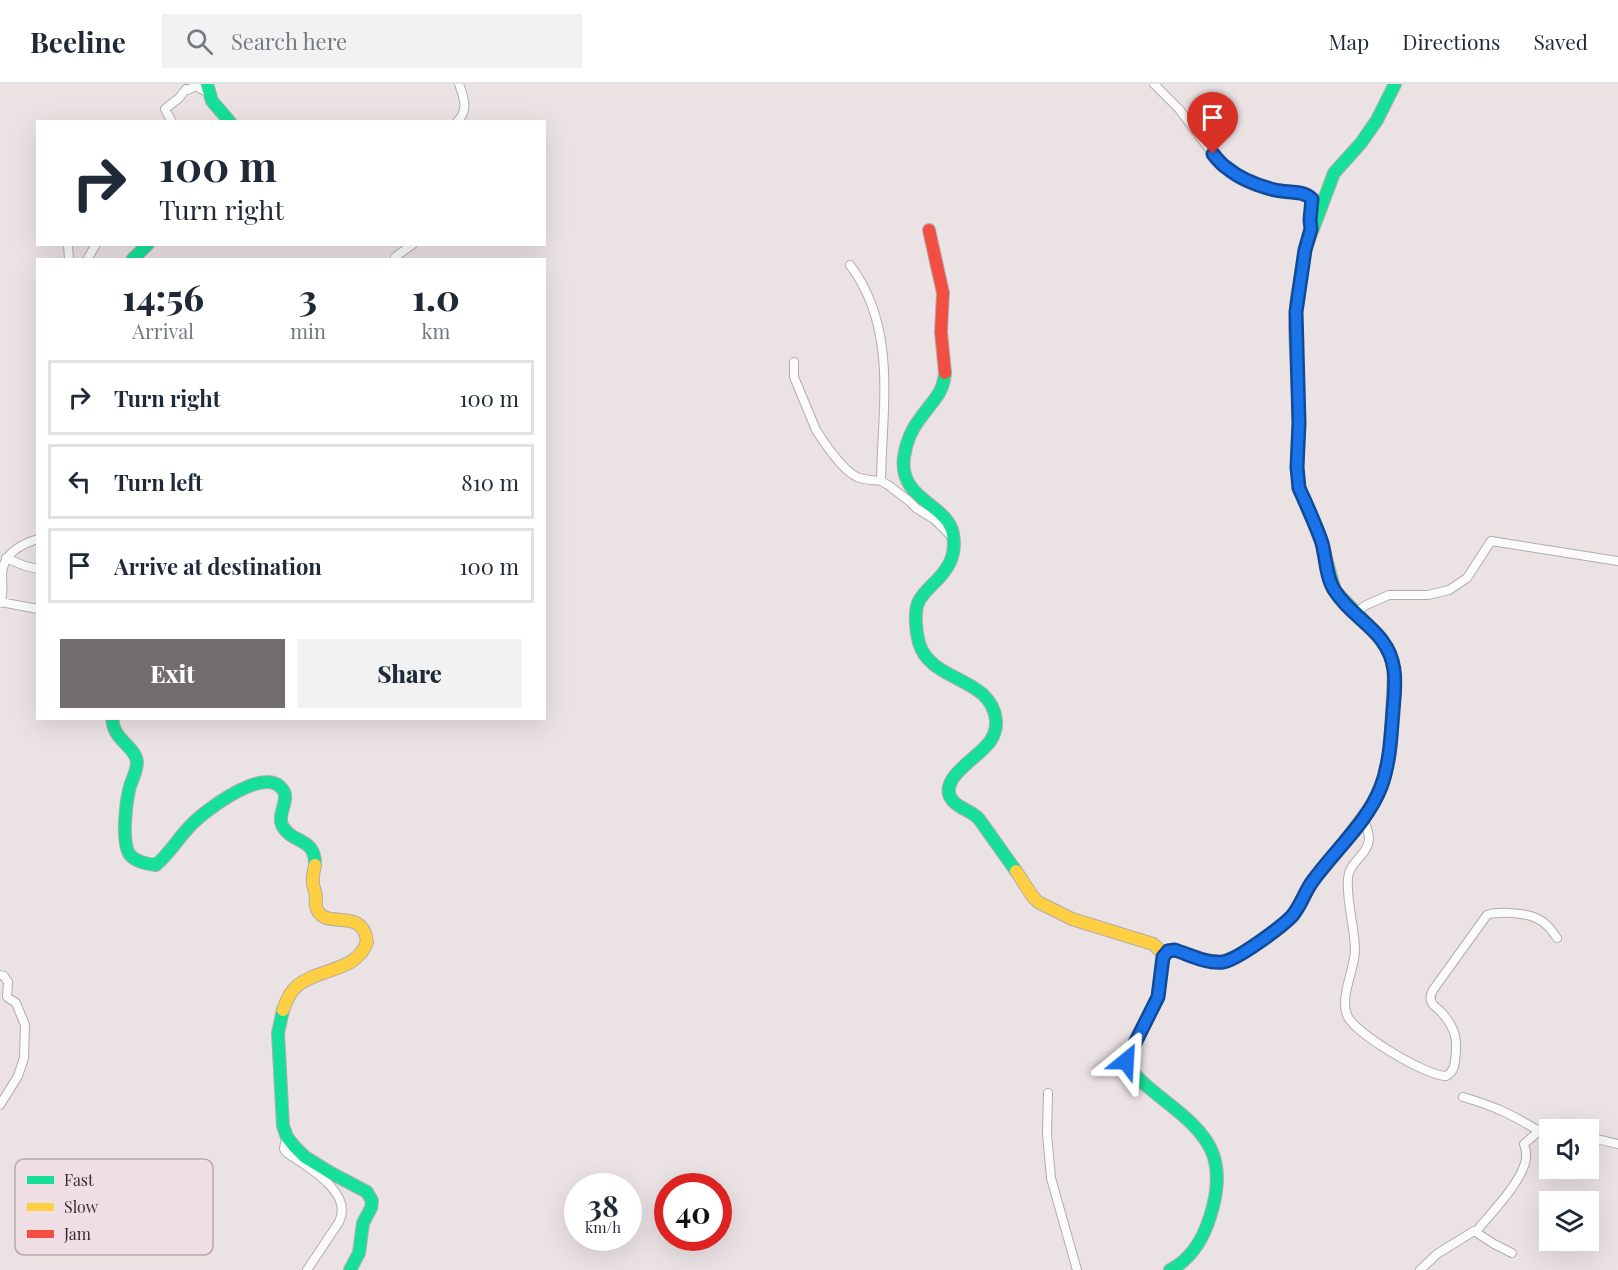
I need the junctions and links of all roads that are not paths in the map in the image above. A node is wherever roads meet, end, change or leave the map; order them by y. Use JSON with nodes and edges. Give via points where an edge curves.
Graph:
{"nodes":[{"id":1,"x":459,"y":84,"type":"edge"},
{"id":2,"x":1154,"y":84,"type":"edge"},
{"id":3,"x":1395,"y":84,"type":"edge"},
{"id":4,"x":208,"y":89,"type":"edge"},
{"id":5,"x":171,"y":120,"type":"edge"},
{"id":6,"x":228,"y":120,"type":"edge"},
{"id":7,"x":459,"y":120,"type":"edge"},
{"id":8,"x":1311,"y":229,"type":"junction"},
{"id":9,"x":929,"y":230,"type":"dead end"},
{"id":10,"x":146,"y":246,"type":"edge"},
{"id":11,"x":410,"y":246,"type":"edge"},
{"id":12,"x":395,"y":257,"type":"dead end"},
{"id":13,"x":134,"y":258,"type":"edge"},
{"id":14,"x":850,"y":264,"type":"dead end"},
{"id":15,"x":794,"y":362,"type":"dead end"},
{"id":16,"x":881,"y":481,"type":"junction"},
{"id":17,"x":953,"y":539,"type":"junction"},
{"id":18,"x":36,"y":540,"type":"edge"},
{"id":19,"x":6,"y":558,"type":"junction"},
{"id":20,"x":1618,"y":561,"type":"edge"},
{"id":21,"x":36,"y":568,"type":"edge"},
{"id":22,"x":0,"y":603,"type":"edge"},
{"id":23,"x":36,"y":609,"type":"edge"},
{"id":24,"x":1355,"y":613,"type":"junction"},
{"id":25,"x":113,"y":720,"type":"edge"},
{"id":26,"x":1363,"y":817,"type":"junction"},
{"id":27,"x":1557,"y":938,"type":"dead end"},
{"id":28,"x":1165,"y":955,"type":"junction"},
{"id":29,"x":0,"y":975,"type":"edge"},
{"id":30,"x":1048,"y":1093,"type":"dead end"},
{"id":31,"x":1463,"y":1097,"type":"dead end"},
{"id":32,"x":0,"y":1106,"type":"edge"},
{"id":33,"x":1539,"y":1131,"type":"joint"},
{"id":34,"x":286,"y":1138,"type":"junction"},
{"id":35,"x":1599,"y":1140,"type":"edge"},
{"id":36,"x":1618,"y":1144,"type":"edge"},
{"id":37,"x":1474,"y":1231,"type":"junction"},
{"id":38,"x":1512,"y":1254,"type":"dead end"},
{"id":39,"x":307,"y":1270,"type":"edge"},
{"id":40,"x":350,"y":1270,"type":"edge"},
{"id":41,"x":1077,"y":1270,"type":"edge"},
{"id":42,"x":1170,"y":1270,"type":"edge"},
{"id":43,"x":1420,"y":1270,"type":"edge"}],
"edges":[{"from":1,"to":7,"type":"street","via":[[466,107]]},
{"from":2,"to":8,"type":"street","via":[[1226,168],[1254,183],[1310,197]]},
{"from":3,"to":8,"type":"street","via":[[1377,120],[1334,173]]},
{"from":4,"to":5,"type":"street","via":[[186,89],[165,109]]},
{"from":4,"to":6,"type":"street","via":[[212,101]]},
{"from":8,"to":24,"type":"street","via":[[1296,312],[1299,488],[1321,540],[1333,587]]},
{"from":9,"to":17,"type":"street","via":[[944,294],[940,331],[945,373],[938,396],[910,432],[903,470],[920,498],[944,515]]},
{"from":10,"to":13,"type":"street"},
{"from":11,"to":12,"type":"street"},
{"from":14,"to":16,"type":"street","via":[[870,296],[884,355]]},
{"from":15,"to":16,"type":"street","via":[[794,377],[821,438],[849,471],[861,478]]},
{"from":16,"to":17,"type":"street","via":[[934,519]]},
{"from":17,"to":28,"type":"street","via":[[953,561],[922,596],[916,609],[918,639],[931,664],[984,694],[996,722],[986,747],[951,779],[950,799],[980,819],[1038,902],[1072,920],[1153,944]]},
{"from":18,"to":19,"type":"street","via":[[24,543]]},
{"from":19,"to":21,"type":"street"},
{"from":19,"to":22,"type":"street"},
{"from":20,"to":24,"type":"street","via":[[1491,541],[1467,578],[1449,590],[1428,596],[1389,595]]},
{"from":22,"to":23,"type":"street"},
{"from":24,"to":26,"type":"street","via":[[1375,630],[1389,651],[1395,685],[1384,778]]},
{"from":25,"to":34,"type":"street","via":[[116,733],[136,760],[126,820],[128,852],[134,857],[156,865],[193,822],[212,807],[252,784],[274,782],[284,793],[282,826],[314,854],[313,884],[318,913],[325,918],[355,921],[364,928],[367,944],[354,959],[343,968],[304,981],[286,1002],[278,1024]]},
{"from":26,"to":27,"type":"street","via":[[1368,845],[1348,877],[1355,951],[1345,1009],[1355,1026],[1401,1058],[1439,1076],[1452,1071],[1455,1035],[1430,1000],[1433,990],[1487,915],[1535,917]]},
{"from":26,"to":28,"type":"street","via":[[1311,883],[1293,916],[1278,928],[1223,962],[1209,962],[1175,950]]},
{"from":28,"to":42,"type":"street","via":[[1158,997],[1126,1061],[1142,1084],[1204,1135],[1219,1170],[1217,1201],[1206,1230],[1189,1257]]},
{"from":29,"to":32,"type":"street","via":[[8,982],[7,997],[16,1003],[25,1024],[24,1058]]},
{"from":30,"to":41,"type":"street","via":[[1051,1178]]},
{"from":31,"to":33,"type":"street","via":[[1495,1106]]},
{"from":33,"to":37,"type":"street","via":[[1524,1144],[1527,1155],[1510,1191],[1477,1233]]},
{"from":34,"to":39,"type":"street","via":[[287,1153],[332,1186],[342,1208],[341,1218]]},
{"from":34,"to":40,"type":"street","via":[[311,1160],[368,1192],[371,1208],[363,1223],[359,1254]]},
{"from":35,"to":36,"type":"street"},
{"from":37,"to":38,"type":"street"},
{"from":37,"to":43,"type":"street","via":[[1437,1254]]}]}
